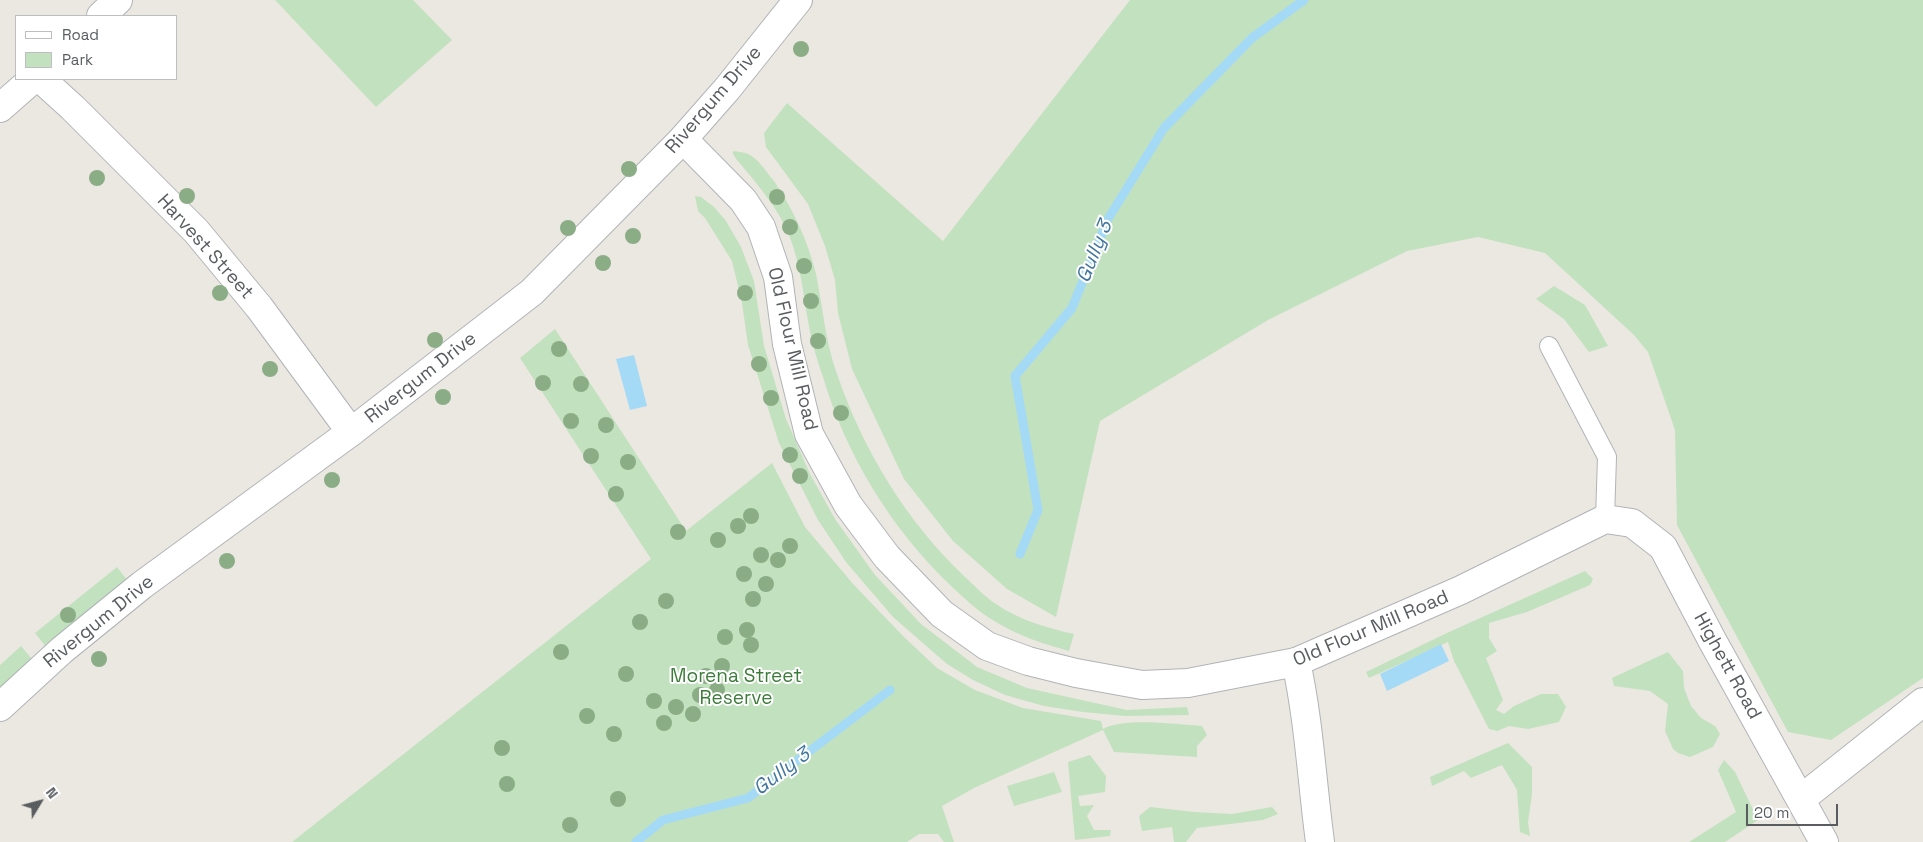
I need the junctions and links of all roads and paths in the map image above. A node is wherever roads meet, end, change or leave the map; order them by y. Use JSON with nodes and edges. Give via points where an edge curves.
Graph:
{"nodes":[{"id":1,"x":118,"y":0,"type":"edge"},
{"id":2,"x":798,"y":0,"type":"edge"},
{"id":3,"x":102,"y":15,"type":"edge"},
{"id":4,"x":33,"y":80,"type":"edge"},
{"id":5,"x":42,"y":80,"type":"edge"},
{"id":6,"x":0,"y":108,"type":"edge"},
{"id":7,"x":683,"y":139,"type":"junction"},
{"id":8,"x":1549,"y":346,"type":"dead end"},
{"id":9,"x":351,"y":432,"type":"junction"},
{"id":10,"x":1605,"y":519,"type":"junction"},
{"id":11,"x":1296,"y":662,"type":"junction"},
{"id":12,"x":1923,"y":702,"type":"edge"},
{"id":13,"x":0,"y":707,"type":"edge"},
{"id":14,"x":1801,"y":799,"type":"junction"},
{"id":15,"x":1320,"y":842,"type":"edge"},
{"id":16,"x":1824,"y":842,"type":"edge"}],
"edges":[{"from":1,"to":3,"type":"street"},
{"from":2,"to":7,"type":"street","name":"Rivergum Drive","via":[[727,90]]},
{"from":4,"to":6,"type":"street"},
{"from":5,"to":9,"type":"street","name":"Harvest Street","via":[[196,231],[259,308]]},
{"from":7,"to":9,"type":"street","name":"Rivergum Drive","via":[[532,292]]},
{"from":7,"to":11,"type":"street","name":"Old Flour Mill Road","via":[[743,200],[761,227],[778,277],[787,344],[809,434],[818,451],[848,505],[887,557],[942,614],[986,646],[1076,673],[1142,685],[1188,683]]},
{"from":8,"to":10,"type":"lane","via":[[1606,457]]},
{"from":9,"to":13,"type":"street","name":"Rivergum Drive","via":[[142,585],[62,650]]},
{"from":10,"to":11,"type":"street","name":"Old Flour Mill Road","via":[[1461,590]]},
{"from":10,"to":14,"type":"street","name":"Highett Road","via":[[1632,523],[1662,547]]},
{"from":11,"to":15,"type":"street","via":[[1304,696]]},
{"from":12,"to":14,"type":"street"},
{"from":14,"to":16,"type":"street","name":"Highett Road"}]}
